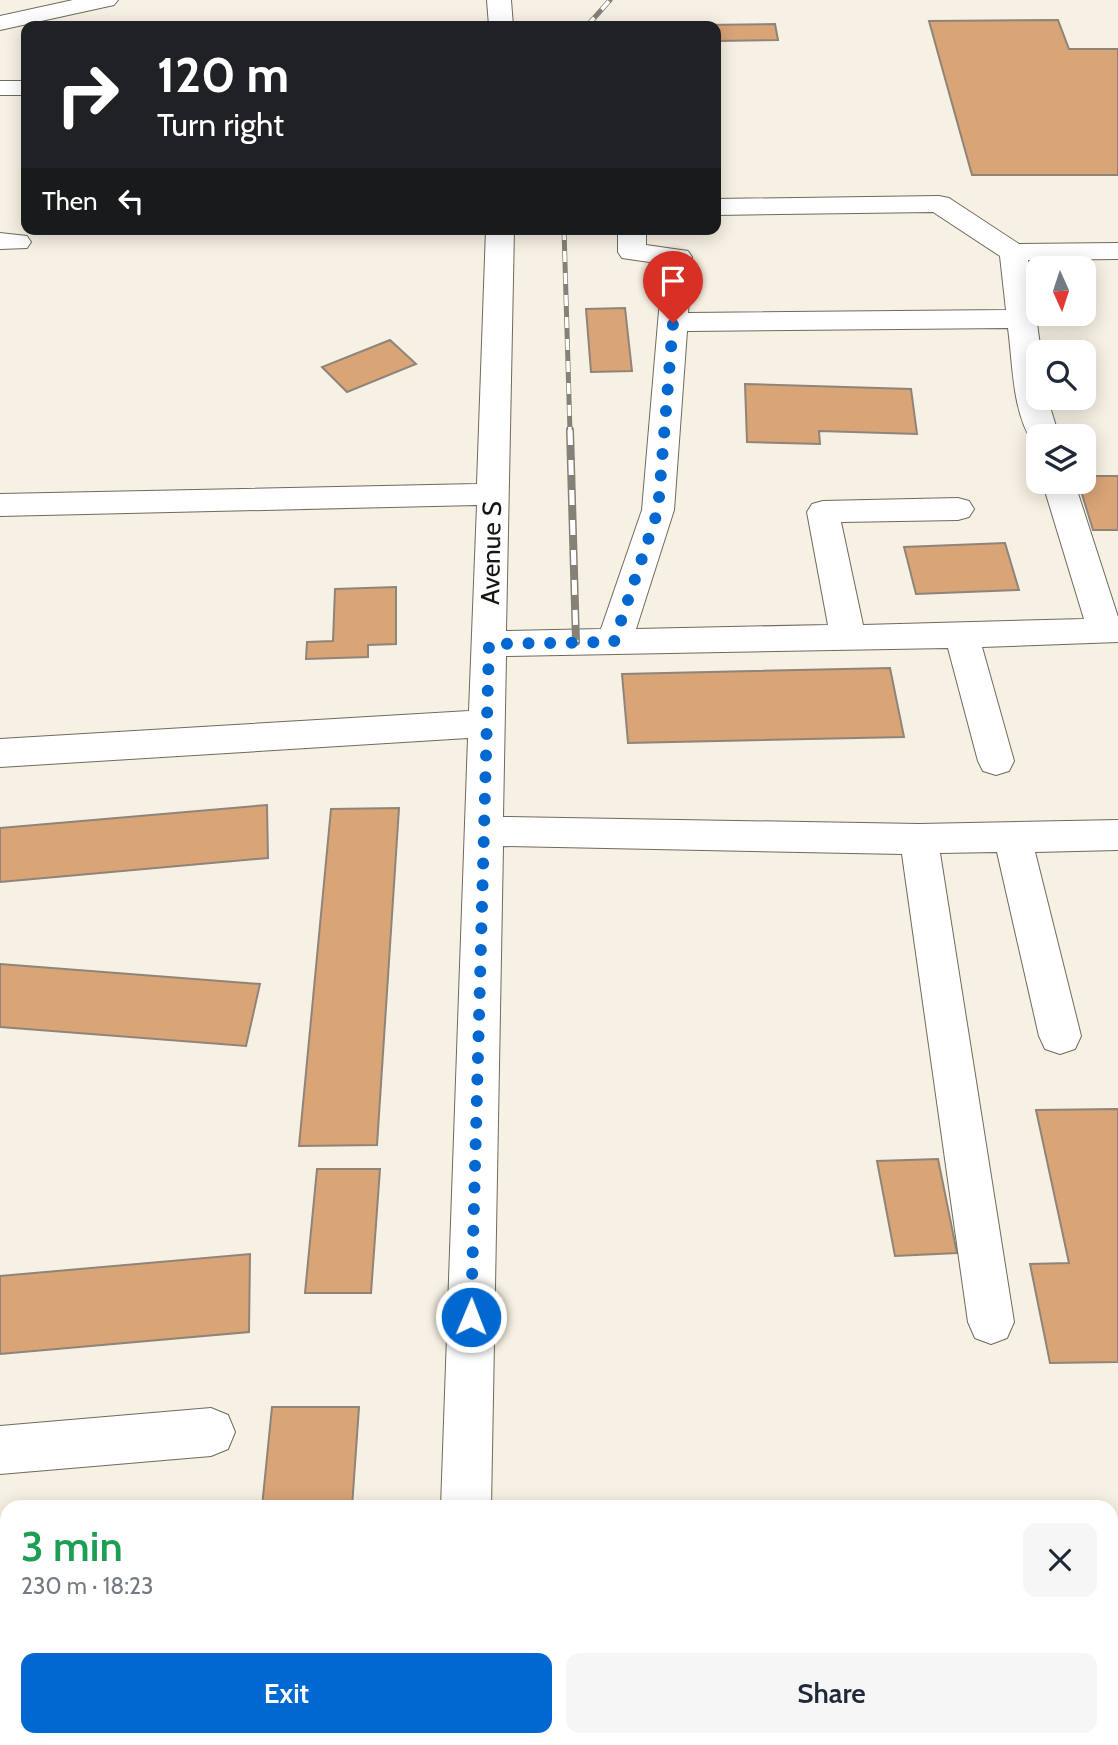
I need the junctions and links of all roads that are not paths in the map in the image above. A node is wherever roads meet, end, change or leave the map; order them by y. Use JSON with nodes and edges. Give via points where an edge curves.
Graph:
{"nodes":[{"id":1,"x":106,"y":0,"type":"edge"},
{"id":2,"x":499,"y":0,"type":"edge"},
{"id":3,"x":501,"y":21,"type":"edge"},
{"id":4,"x":0,"y":23,"type":"edge"},
{"id":5,"x":0,"y":88,"type":"edge"},
{"id":6,"x":21,"y":88,"type":"edge"},
{"id":7,"x":721,"y":207,"type":"edge"},
{"id":8,"x":500,"y":235,"type":"edge"},
{"id":9,"x":632,"y":235,"type":"edge"},
{"id":10,"x":1013,"y":251,"type":"junction"},
{"id":11,"x":1118,"y":251,"type":"edge"},
{"id":12,"x":1022,"y":320,"type":"junction"},
{"id":13,"x":673,"y":323,"type":"junction"},
{"id":14,"x":1040,"y":424,"type":"edge"},
{"id":15,"x":493,"y":494,"type":"junction"},
{"id":16,"x":1063,"y":494,"type":"edge"},
{"id":17,"x":0,"y":505,"type":"edge"},
{"id":18,"x":958,"y":509,"type":"dead end"},
{"id":19,"x":1111,"y":630,"type":"edge"},
{"id":20,"x":962,"y":636,"type":"junction"},
{"id":21,"x":848,"y":637,"type":"junction"},
{"id":22,"x":614,"y":642,"type":"junction"},
{"id":23,"x":489,"y":644,"type":"junction"},
{"id":24,"x":486,"y":723,"type":"junction"},
{"id":25,"x":0,"y":753,"type":"edge"},
{"id":26,"x":996,"y":761,"type":"dead end"},
{"id":27,"x":484,"y":831,"type":"junction"},
{"id":28,"x":1118,"y":835,"type":"edge"},
{"id":29,"x":1012,"y":837,"type":"junction"},
{"id":30,"x":919,"y":839,"type":"junction"},
{"id":31,"x":1060,"y":1036,"type":"dead end"},
{"id":32,"x":991,"y":1322,"type":"dead end"},
{"id":33,"x":211,"y":1432,"type":"dead end"},
{"id":34,"x":0,"y":1450,"type":"edge"},
{"id":35,"x":466,"y":1500,"type":"edge"}],
"edges":[{"from":1,"to":4,"type":"street"},
{"from":2,"to":3,"type":"street"},
{"from":5,"to":6,"type":"street"},
{"from":7,"to":10,"type":"street","via":[[939,204]]},
{"from":8,"to":15,"type":"street","name":"Avenue S"},
{"from":9,"to":13,"type":"street","via":[[632,252],[684,248]]},
{"from":10,"to":11,"type":"street"},
{"from":10,"to":12,"type":"street"},
{"from":12,"to":13,"type":"street"},
{"from":12,"to":14,"type":"street","via":[[1032,399]]},
{"from":13,"to":22,"type":"street","via":[[658,510]]},
{"from":15,"to":17,"type":"street"},
{"from":15,"to":23,"type":"street","name":"Avenue S"},
{"from":16,"to":19,"type":"street"},
{"from":18,"to":21,"type":"street","via":[[823,512]]},
{"from":19,"to":20,"type":"street"},
{"from":20,"to":21,"type":"street"},
{"from":20,"to":26,"type":"street"},
{"from":21,"to":22,"type":"street"},
{"from":22,"to":23,"type":"street"},
{"from":23,"to":24,"type":"street","name":"Avenue S"},
{"from":24,"to":25,"type":"street"},
{"from":24,"to":27,"type":"street","name":"Avenue S"},
{"from":27,"to":30,"type":"street"},
{"from":27,"to":35,"type":"street","name":"Avenue S"},
{"from":28,"to":29,"type":"street"},
{"from":29,"to":30,"type":"street"},
{"from":29,"to":31,"type":"street"},
{"from":30,"to":32,"type":"street"},
{"from":33,"to":34,"type":"street"}]}
